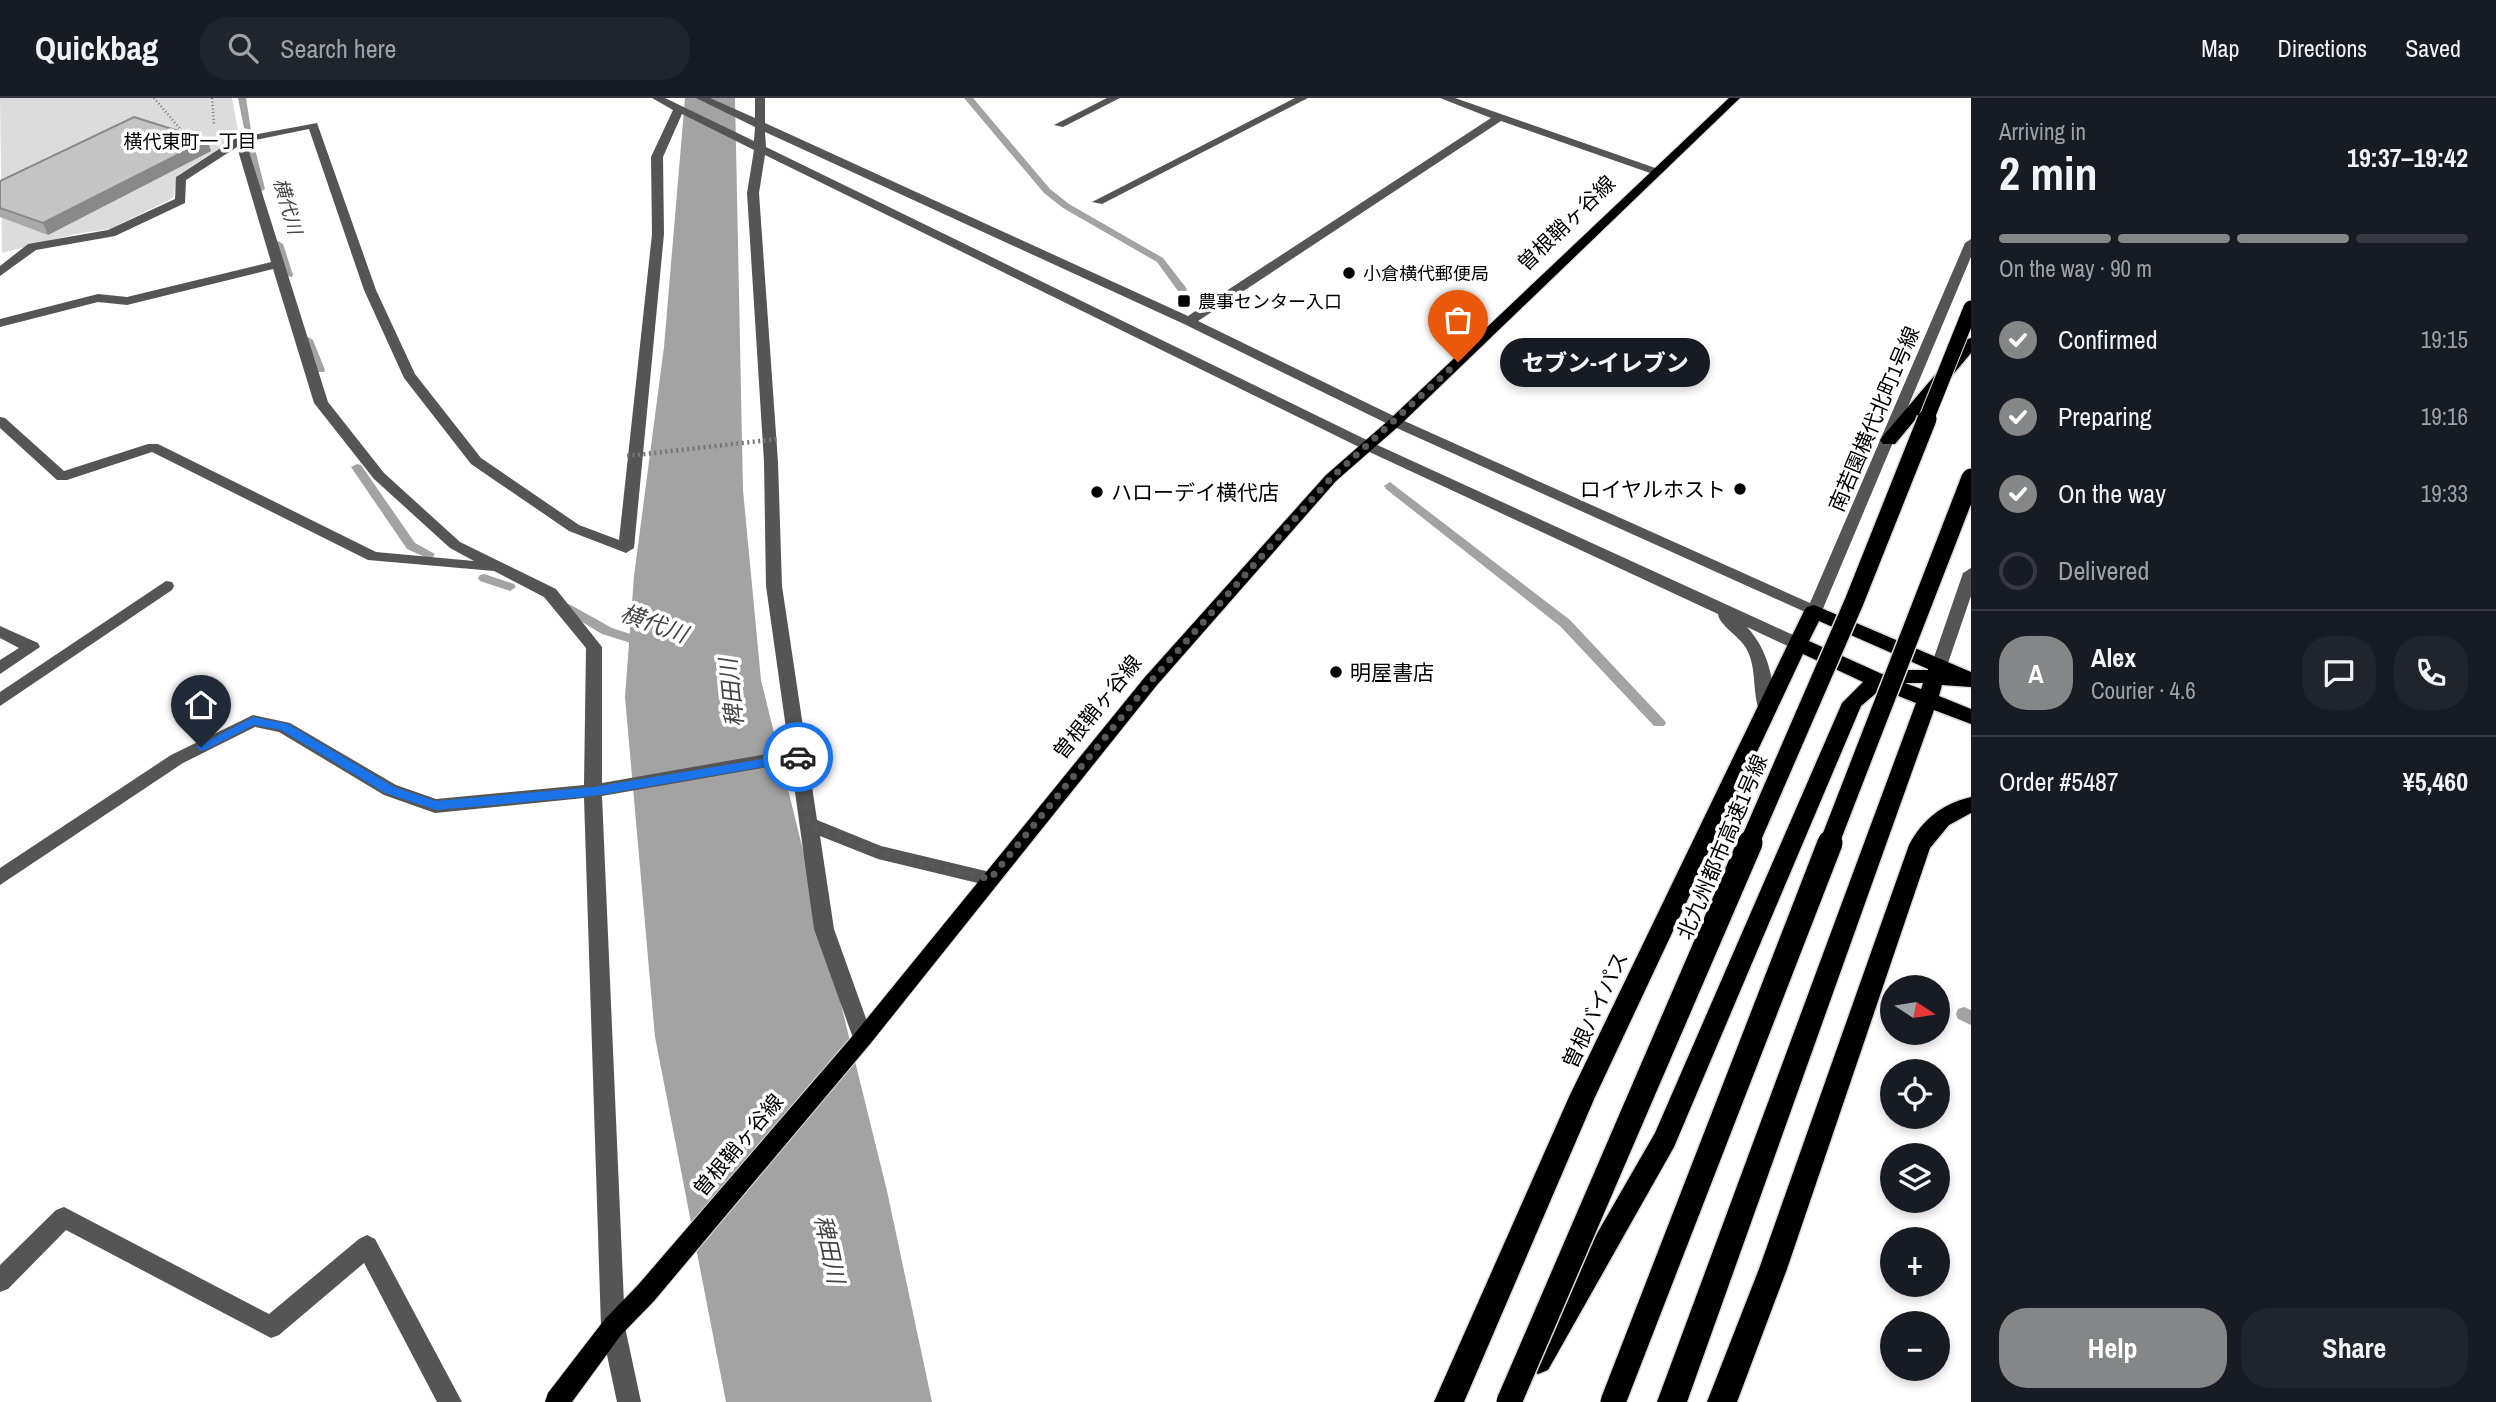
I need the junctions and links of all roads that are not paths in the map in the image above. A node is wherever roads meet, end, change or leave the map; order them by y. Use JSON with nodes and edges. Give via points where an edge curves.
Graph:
{"nodes":[{"id":1,"x":701,"y":98,"type":"edge"},
{"id":2,"x":760,"y":98,"type":"edge"},
{"id":3,"x":1115,"y":98,"type":"edge"},
{"id":4,"x":1303,"y":98,"type":"edge"},
{"id":5,"x":1445,"y":98,"type":"edge"},
{"id":6,"x":1735,"y":98,"type":"edge"},
{"id":7,"x":668,"y":103,"type":"edge"},
{"id":8,"x":1500,"y":117,"type":"junction"},
{"id":9,"x":1059,"y":125,"type":"dead end"},
{"id":10,"x":761,"y":127,"type":"junction"},
{"id":11,"x":240,"y":141,"type":"junction"},
{"id":12,"x":760,"y":149,"type":"junction"},
{"id":13,"x":1657,"y":172,"type":"junction"},
{"id":14,"x":1098,"y":202,"type":"dead end"},
{"id":15,"x":1971,"y":243,"type":"edge"},
{"id":16,"x":278,"y":264,"type":"junction"},
{"id":17,"x":0,"y":272,"type":"edge"},
{"id":18,"x":1971,"y":308,"type":"edge"},
{"id":19,"x":1189,"y":321,"type":"junction"},
{"id":20,"x":0,"y":323,"type":"edge"},
{"id":21,"x":1971,"y":343,"type":"edge"},
{"id":22,"x":0,"y":421,"type":"edge"},
{"id":23,"x":1395,"y":422,"type":"junction"},
{"id":24,"x":1889,"y":440,"type":"junction"},
{"id":25,"x":1368,"y":446,"type":"junction"},
{"id":26,"x":1971,"y":478,"type":"edge"},
{"id":27,"x":500,"y":568,"type":"junction"},
{"id":28,"x":1971,"y":573,"type":"edge"},
{"id":29,"x":166,"y":586,"type":"dead end"},
{"id":30,"x":1703,"y":600,"type":"junction"},
{"id":31,"x":1814,"y":611,"type":"junction"},
{"id":32,"x":0,"y":631,"type":"edge"},
{"id":33,"x":1798,"y":644,"type":"junction"},
{"id":34,"x":0,"y":668,"type":"edge"},
{"id":35,"x":1877,"y":680,"type":"junction"},
{"id":36,"x":1934,"y":681,"type":"junction"},
{"id":37,"x":1971,"y":682,"type":"edge"},
{"id":38,"x":0,"y":699,"type":"edge"},
{"id":39,"x":1766,"y":710,"type":"junction"},
{"id":40,"x":1971,"y":717,"type":"edge"},
{"id":41,"x":798,"y":755,"type":"junction"},
{"id":42,"x":593,"y":792,"type":"junction"},
{"id":43,"x":1971,"y":806,"type":"edge"},
{"id":44,"x":808,"y":824,"type":"junction"},
{"id":45,"x":0,"y":878,"type":"edge"},
{"id":46,"x":990,"y":879,"type":"junction"},
{"id":47,"x":863,"y":1038,"type":"junction"},
{"id":48,"x":0,"y":1281,"type":"edge"},
{"id":49,"x":613,"y":1327,"type":"junction"},
{"id":50,"x":450,"y":1402,"type":"edge"},
{"id":51,"x":557,"y":1402,"type":"edge"},
{"id":52,"x":629,"y":1402,"type":"edge"},
{"id":53,"x":1449,"y":1402,"type":"edge"},
{"id":54,"x":1511,"y":1402,"type":"edge"},
{"id":55,"x":1613,"y":1402,"type":"edge"},
{"id":56,"x":1672,"y":1402,"type":"edge"},
{"id":57,"x":1722,"y":1402,"type":"edge"}],
"edges":[{"from":1,"to":10,"type":"street"},
{"from":2,"to":10,"type":"street"},
{"from":3,"to":9,"type":"street"},
{"from":4,"to":14,"type":"street"},
{"from":5,"to":8,"type":"street"},
{"from":6,"to":13,"type":"main road","name":"曽根鞘ヶ谷線"},
{"from":7,"to":11,"type":"street","via":[[657,157],[659,234],[626,548],[573,528],[476,461],[409,375],[370,290],[313,125]]},
{"from":7,"to":12,"type":"street"},
{"from":8,"to":13,"type":"street"},
{"from":8,"to":19,"type":"street"},
{"from":10,"to":12,"type":"street"},
{"from":10,"to":19,"type":"street"},
{"from":11,"to":16,"type":"street"},
{"from":11,"to":17,"type":"street","via":[[180,179],[181,201],[111,233],[32,247]]},
{"from":12,"to":25,"type":"street"},
{"from":12,"to":41,"type":"street","via":[[753,193],[771,462],[774,586]]},
{"from":13,"to":23,"type":"main road","name":"曽根鞘ヶ谷線"},
{"from":15,"to":24,"type":"street","name":"南若園横代北町1号線"},
{"from":16,"to":20,"type":"street","via":[[127,301],[98,298]]},
{"from":16,"to":27,"type":"street","via":[[321,403],[379,476],[456,545]]},
{"from":18,"to":54,"type":"highway","name":"北九州都市高速1号線","bridge":true,"via":[[1854,602]]},
{"from":19,"to":23,"type":"street"},
{"from":21,"to":24,"type":"highway"},
{"from":22,"to":27,"type":"street","via":[[62,477],[153,447],[373,557]]},
{"from":23,"to":25,"type":"main road","name":"曽根鞘ヶ谷線"},
{"from":23,"to":31,"type":"street"},
{"from":24,"to":31,"type":"street","name":"南若園横代北町1号線"},
{"from":25,"to":30,"type":"street"},
{"from":25,"to":46,"type":"main road","name":"曽根鞘ヶ谷線","via":[[1331,478],[1151,681]]},
{"from":26,"to":55,"type":"highway","bridge":true},
{"from":27,"to":42,"type":"street","via":[[550,593],[594,647]]},
{"from":28,"to":36,"type":"street"},
{"from":29,"to":38,"type":"street"},
{"from":30,"to":33,"type":"street"},
{"from":30,"to":39,"type":"street","via":[[1754,643]]},
{"from":31,"to":33,"type":"highway","name":"曽根バイパス"},
{"from":31,"to":36,"type":"highway"},
{"from":32,"to":34,"type":"street","via":[[32,647]]},
{"from":33,"to":35,"type":"highway"},
{"from":33,"to":39,"type":"highway","name":"曽根バイパス"},
{"from":35,"to":36,"type":"highway"},
{"from":35,"to":54,"type":"highway","via":[[1852,703],[1665,1139]]},
{"from":36,"to":37,"type":"highway"},
{"from":36,"to":40,"type":"highway"},
{"from":36,"to":56,"type":"highway"},
{"from":39,"to":53,"type":"highway","name":"曽根バイパス","via":[[1582,1097]]},
{"from":41,"to":42,"type":"street"},
{"from":41,"to":44,"type":"street"},
{"from":42,"to":45,"type":"street","via":[[436,806],[390,790],[284,727],[253,721],[177,759]]},
{"from":42,"to":49,"type":"street"},
{"from":43,"to":57,"type":"highway","via":[[1939,818],[1920,845],[1778,1256]]},
{"from":44,"to":46,"type":"street","via":[[878,852]]},
{"from":44,"to":47,"type":"street","via":[[824,929]]},
{"from":46,"to":47,"type":"main road","name":"曽根鞘ヶ谷線"},
{"from":47,"to":49,"type":"main road","name":"曽根鞘ヶ谷線"},
{"from":48,"to":50,"type":"street","via":[[64,1217],[271,1326],[367,1246]]},
{"from":49,"to":51,"type":"main road","name":"曽根鞘ヶ谷線"},
{"from":49,"to":52,"type":"street"}]}
